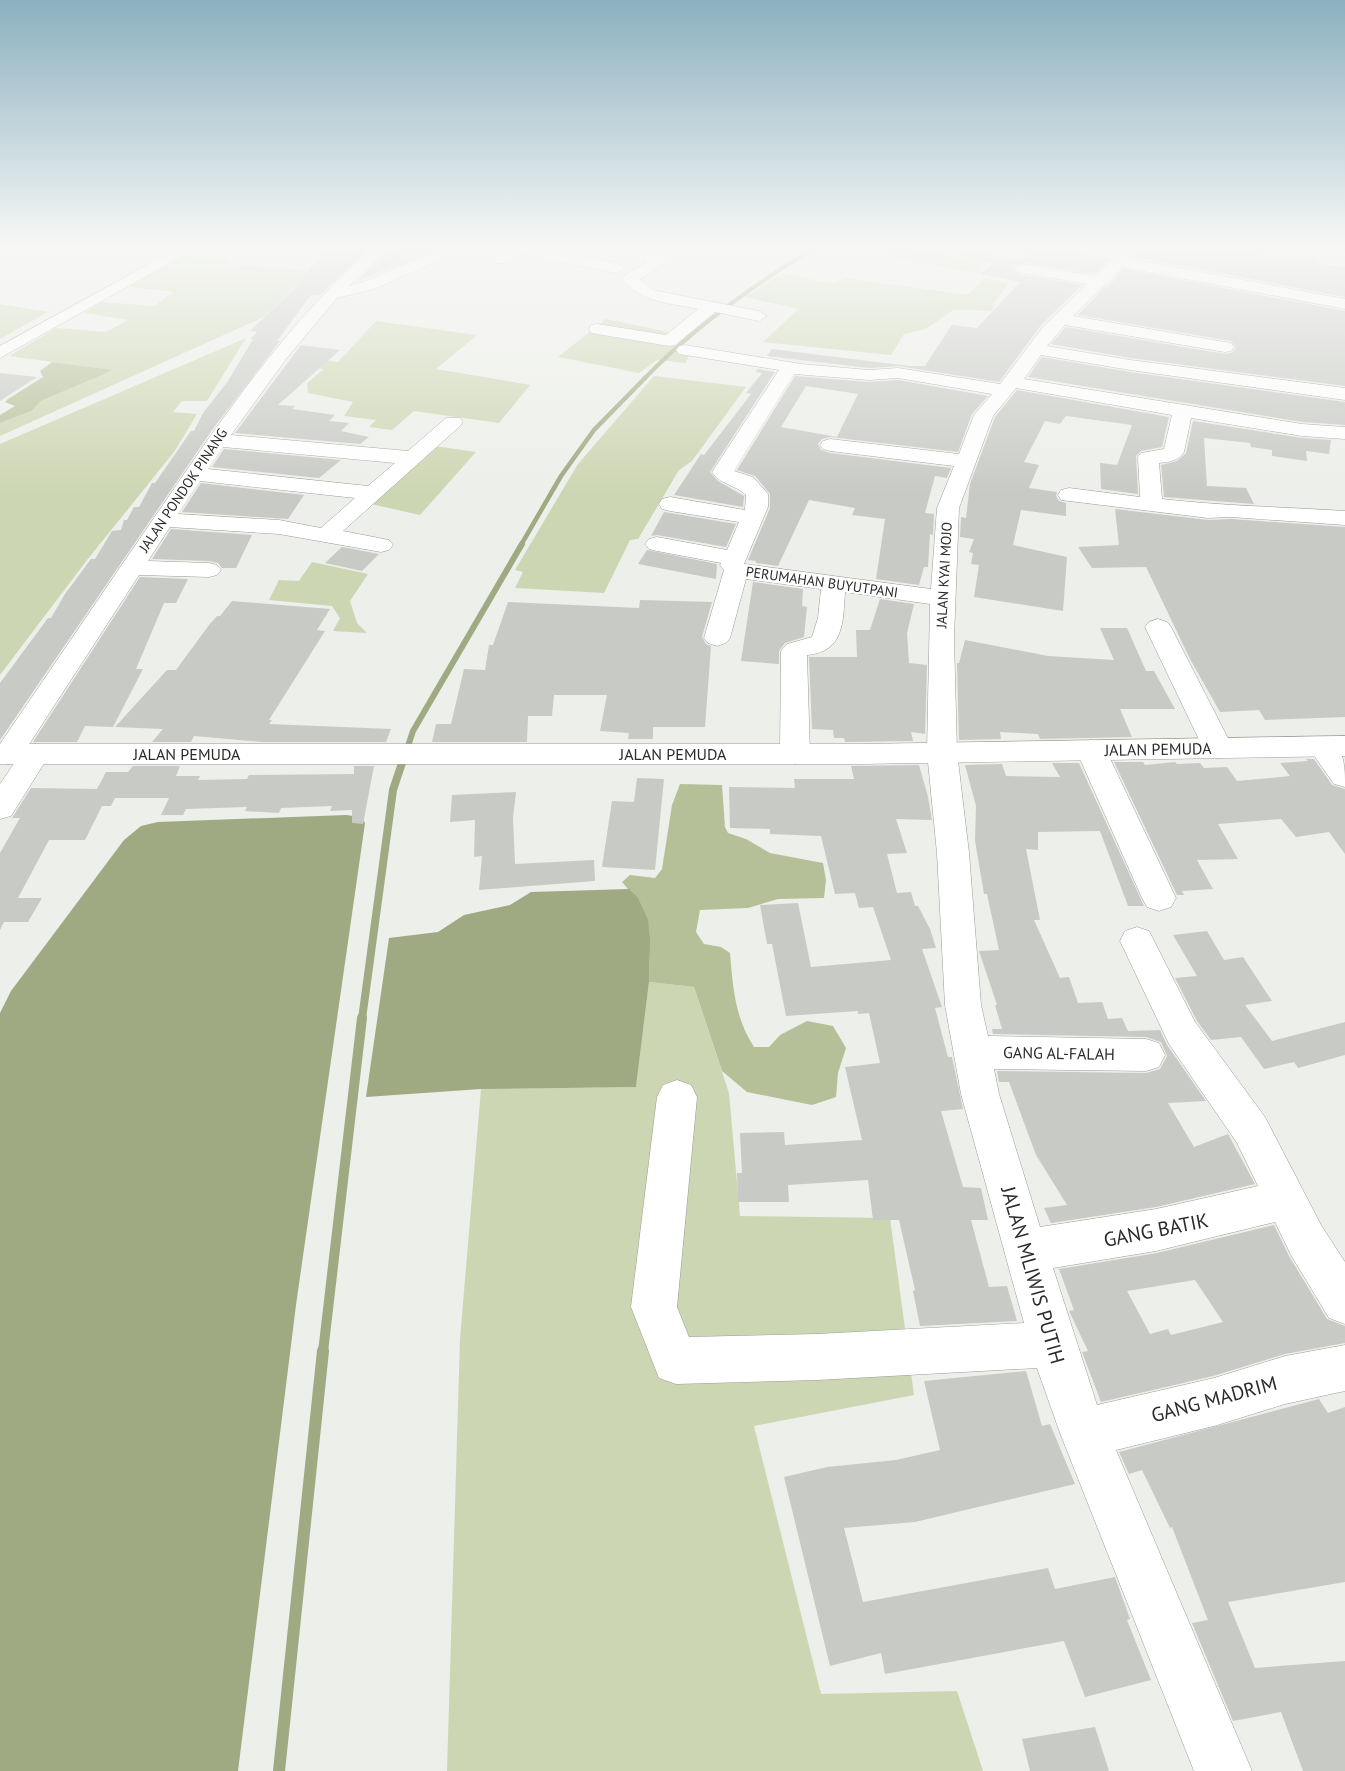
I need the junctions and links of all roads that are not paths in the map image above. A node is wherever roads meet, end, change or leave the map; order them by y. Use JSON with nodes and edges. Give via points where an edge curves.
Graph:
{"nodes":[{"id":1,"x":36,"y":329,"type":"edge"},
{"id":2,"x":37,"y":329,"type":"edge"},
{"id":3,"x":301,"y":329,"type":"edge"},
{"id":4,"x":684,"y":329,"type":"edge"},
{"id":5,"x":744,"y":329,"type":"edge"},
{"id":6,"x":1052,"y":329,"type":"edge"},
{"id":7,"x":1118,"y":329,"type":"edge"},
{"id":8,"x":597,"y":330,"type":"dead end"},
{"id":9,"x":27,"y":334,"type":"junction"},
{"id":10,"x":0,"y":346,"type":"edge"},
{"id":11,"x":1224,"y":347,"type":"dead end"},
{"id":12,"x":1036,"y":349,"type":"junction"},
{"id":13,"x":685,"y":350,"type":"dead end"},
{"id":14,"x":0,"y":353,"type":"edge"},
{"id":15,"x":714,"y":354,"type":"junction"},
{"id":16,"x":741,"y":372,"type":"dead end"},
{"id":17,"x":787,"y":373,"type":"junction"},
{"id":18,"x":1008,"y":386,"type":"junction"},
{"id":19,"x":1345,"y":394,"type":"edge"},
{"id":20,"x":1183,"y":411,"type":"junction"},
{"id":21,"x":453,"y":422,"type":"dead end"},
{"id":22,"x":1345,"y":433,"type":"edge"},
{"id":23,"x":217,"y":440,"type":"junction"},
{"id":24,"x":830,"y":445,"type":"dead end"},
{"id":25,"x":412,"y":458,"type":"junction"},
{"id":26,"x":966,"y":461,"type":"junction"},
{"id":27,"x":194,"y":474,"type":"junction"},
{"id":28,"x":373,"y":493,"type":"junction"},
{"id":29,"x":1069,"y":495,"type":"dead end"},
{"id":30,"x":670,"y":504,"type":"dead end"},
{"id":31,"x":1152,"y":505,"type":"junction"},
{"id":32,"x":753,"y":518,"type":"junction"},
{"id":33,"x":1345,"y":518,"type":"edge"},
{"id":34,"x":163,"y":520,"type":"junction"},
{"id":35,"x":326,"y":535,"type":"junction"},
{"id":36,"x":657,"y":544,"type":"dead end"},
{"id":37,"x":381,"y":545,"type":"dead end"},
{"id":38,"x":735,"y":564,"type":"junction"},
{"id":39,"x":132,"y":568,"type":"junction"},
{"id":40,"x":209,"y":570,"type":"dead end"},
{"id":41,"x":834,"y":583,"type":"junction"},
{"id":42,"x":943,"y":598,"type":"junction"},
{"id":43,"x":1158,"y":627,"type":"dead end"},
{"id":44,"x":717,"y":638,"type":"dead end"},
{"id":45,"x":1334,"y":746,"type":"edge"},
{"id":46,"x":1218,"y":747,"type":"junction"},
{"id":47,"x":1091,"y":750,"type":"junction"},
{"id":48,"x":942,"y":752,"type":"junction"},
{"id":49,"x":14,"y":754,"type":"edge"},
{"id":50,"x":795,"y":754,"type":"junction"},
{"id":51,"x":1345,"y":777,"type":"edge"},
{"id":52,"x":0,"y":808,"type":"edge"},
{"id":53,"x":1159,"y":898,"type":"dead end"},
{"id":54,"x":1137,"y":941,"type":"dead end"},
{"id":55,"x":972,"y":1052,"type":"junction"},
{"id":56,"x":1146,"y":1055,"type":"dead end"},
{"id":57,"x":677,"y":1097,"type":"dead end"},
{"id":58,"x":1285,"y":1199,"type":"junction"},
{"id":59,"x":1026,"y":1250,"type":"junction"},
{"id":60,"x":1345,"y":1302,"type":"edge"},
{"id":61,"x":1054,"y":1344,"type":"junction"},
{"id":62,"x":1345,"y":1368,"type":"edge"},
{"id":63,"x":1084,"y":1433,"type":"junction"},
{"id":64,"x":1223,"y":1771,"type":"edge"}],
"edges":[{"from":1,"to":9,"type":"street"},
{"from":2,"to":9,"type":"street"},
{"from":3,"to":23,"type":"street","name":"JALAN PONDOK PINANG"},
{"from":4,"to":8,"type":"street","via":[[669,342]]},
{"from":5,"to":15,"type":"street"},
{"from":6,"to":12,"type":"street","name":"JALAN KYAI MOJO"},
{"from":7,"to":11,"type":"street"},
{"from":9,"to":10,"type":"street"},
{"from":9,"to":14,"type":"street"},
{"from":12,"to":18,"type":"street","name":"JALAN KYAI MOJO"},
{"from":12,"to":19,"type":"street"},
{"from":13,"to":15,"type":"street"},
{"from":15,"to":17,"type":"street"},
{"from":16,"to":17,"type":"street"},
{"from":17,"to":18,"type":"street","via":[[898,373]]},
{"from":17,"to":32,"type":"street","name":"PERUMAHAN BUYUTPANI","via":[[723,471],[745,482],[757,494]]},
{"from":18,"to":20,"type":"street"},
{"from":18,"to":26,"type":"street","name":"JALAN KYAI MOJO","via":[[984,415]]},
{"from":20,"to":22,"type":"street"},
{"from":20,"to":31,"type":"street","via":[[1174,452],[1148,457]]},
{"from":21,"to":25,"type":"street"},
{"from":23,"to":25,"type":"street"},
{"from":23,"to":27,"type":"street","name":"JALAN PONDOK PINANG"},
{"from":24,"to":26,"type":"street"},
{"from":25,"to":28,"type":"street"},
{"from":26,"to":42,"type":"street","name":"JALAN KYAI MOJO","via":[[948,508]]},
{"from":27,"to":28,"type":"street"},
{"from":27,"to":34,"type":"street","name":"JALAN PONDOK PINANG"},
{"from":28,"to":35,"type":"street"},
{"from":29,"to":31,"type":"street"},
{"from":30,"to":32,"type":"street"},
{"from":31,"to":33,"type":"street"},
{"from":32,"to":38,"type":"street","name":"PERUMAHAN BUYUTPANI"},
{"from":34,"to":35,"type":"street","via":[[279,526]]},
{"from":34,"to":39,"type":"street","name":"JALAN PONDOK PINANG"},
{"from":35,"to":37,"type":"street"},
{"from":36,"to":38,"type":"street"},
{"from":38,"to":41,"type":"street","name":"PERUMAHAN BUYUTPANI"},
{"from":38,"to":44,"type":"street"},
{"from":39,"to":40,"type":"street"},
{"from":39,"to":49,"type":"street","name":"JALAN PONDOK PINANG"},
{"from":41,"to":42,"type":"street","name":"PERUMAHAN BUYUTPANI"},
{"from":41,"to":50,"type":"street","via":[[827,638],[818,646],[794,651]]},
{"from":42,"to":48,"type":"street","name":"JALAN KYAI MOJO"},
{"from":43,"to":46,"type":"street"},
{"from":45,"to":46,"type":"street","name":"JALAN PEMUDA"},
{"from":45,"to":51,"type":"street"},
{"from":46,"to":47,"type":"street","name":"JALAN PEMUDA"},
{"from":47,"to":48,"type":"street","name":"JALAN PEMUDA"},
{"from":47,"to":53,"type":"street"},
{"from":48,"to":50,"type":"street","name":"JALAN PEMUDA"},
{"from":48,"to":55,"type":"street","name":"JALAN MLIWIS PUTIH","via":[[963,1005]]},
{"from":49,"to":50,"type":"street","name":"JALAN PEMUDA"},
{"from":49,"to":52,"type":"street","name":"JALAN PONDOK PINANG"},
{"from":54,"to":58,"type":"street","via":[[1182,1033],[1251,1130]]},
{"from":55,"to":56,"type":"street","name":"GANG AL-FALAH"},
{"from":55,"to":59,"type":"street","name":"JALAN MLIWIS PUTIH","via":[[980,1094]]},
{"from":57,"to":61,"type":"street","via":[[654,1307],[676,1361]]},
{"from":58,"to":59,"type":"street","name":"GANG BATIK","via":[[1233,1215],[1098,1241]]},
{"from":58,"to":60,"type":"street"},
{"from":59,"to":61,"type":"street","name":"JALAN MLIWIS PUTIH"},
{"from":61,"to":63,"type":"street","name":"JALAN MLIWIS PUTIH"},
{"from":62,"to":63,"type":"street","name":"GANG MADRIM"},
{"from":63,"to":64,"type":"street","name":"JALAN MLIWIS PUTIH"}]}
